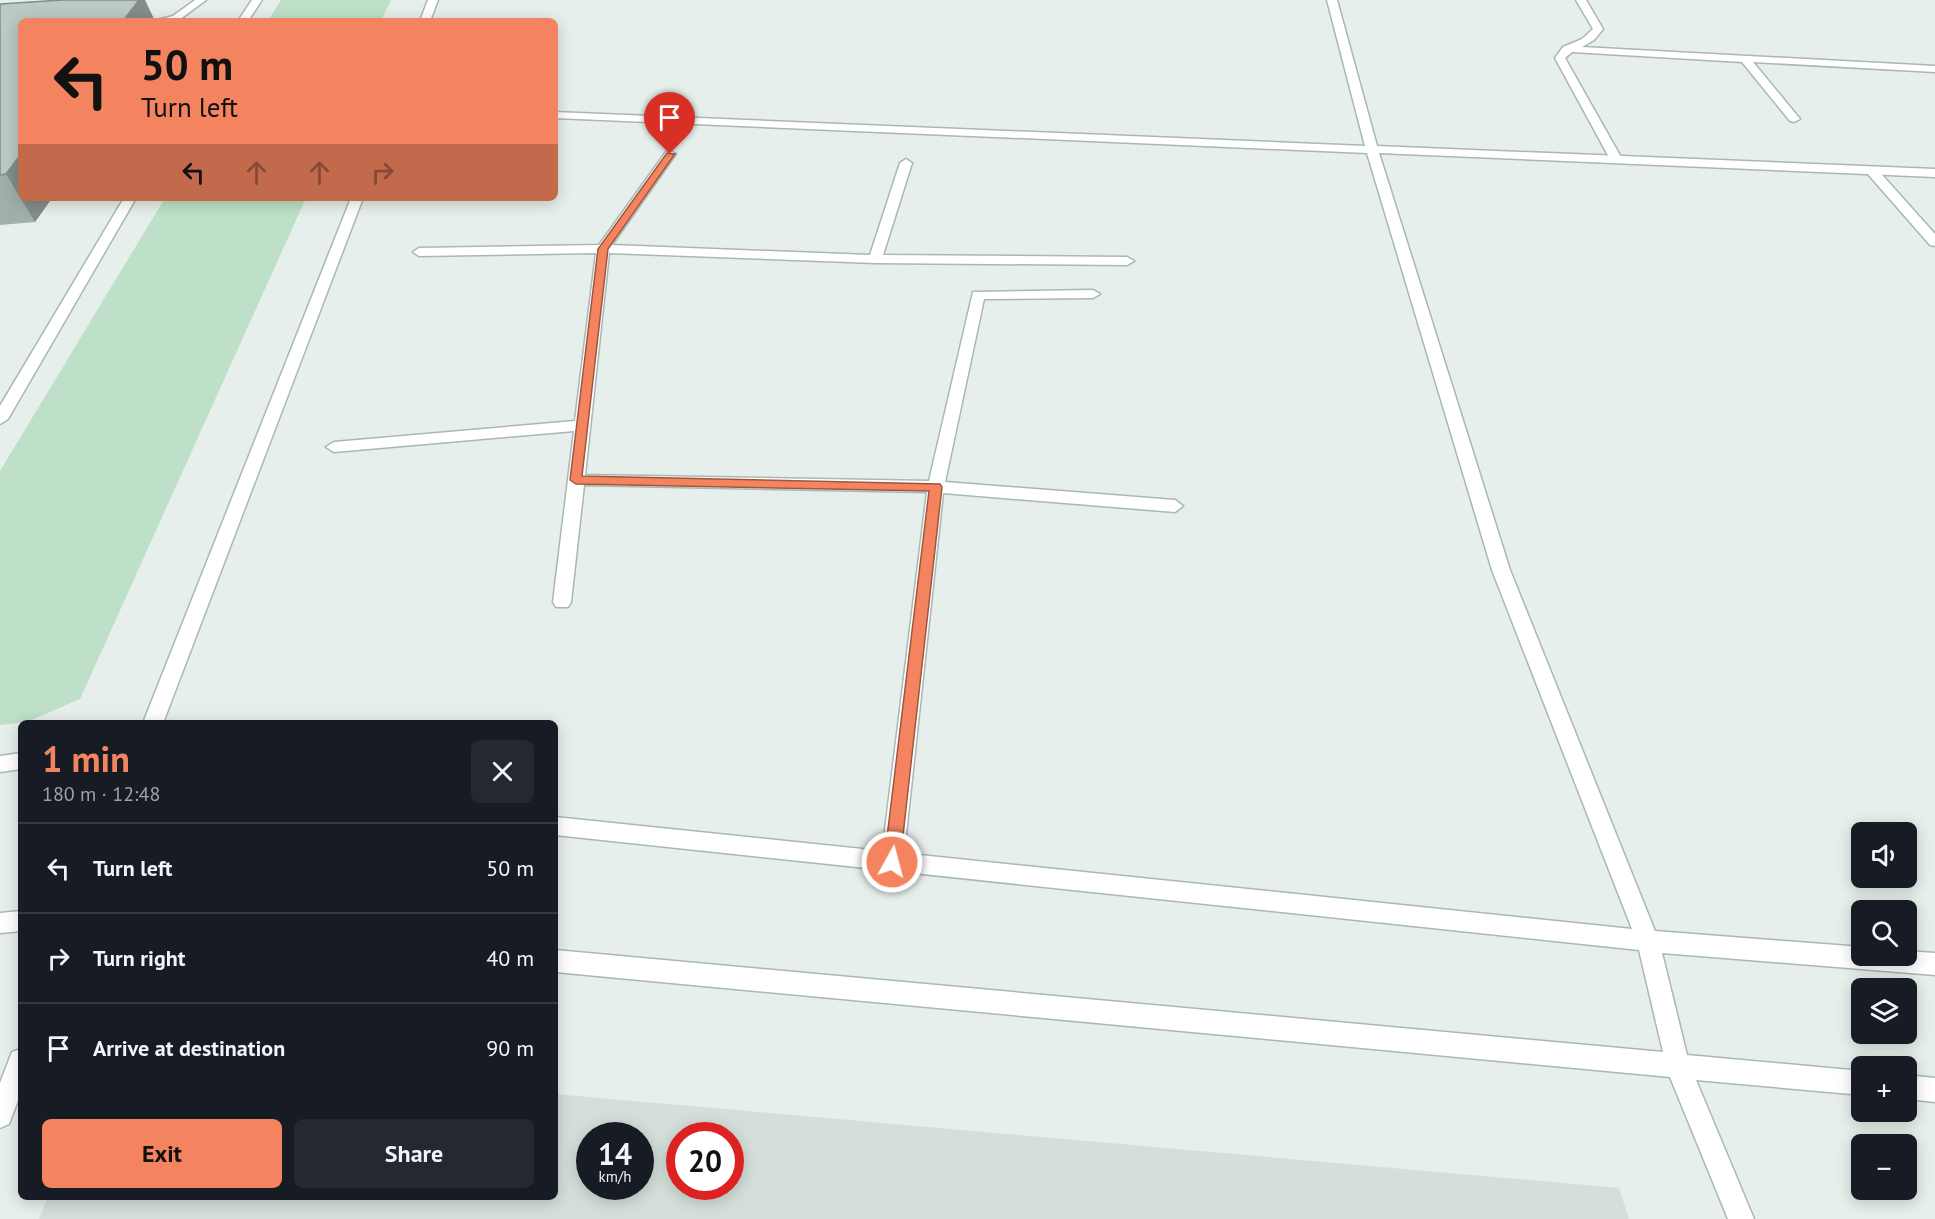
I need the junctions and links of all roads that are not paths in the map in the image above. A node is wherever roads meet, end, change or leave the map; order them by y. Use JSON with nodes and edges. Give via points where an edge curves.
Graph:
{"nodes":[{"id":1,"x":201,"y":0,"type":"edge"},
{"id":2,"x":257,"y":0,"type":"edge"},
{"id":3,"x":433,"y":0,"type":"edge"},
{"id":4,"x":1332,"y":0,"type":"edge"},
{"id":5,"x":1581,"y":0,"type":"edge"},
{"id":6,"x":176,"y":18,"type":"edge"},
{"id":7,"x":245,"y":18,"type":"edge"},
{"id":8,"x":426,"y":18,"type":"edge"},
{"id":9,"x":1567,"y":49,"type":"junction"},
{"id":10,"x":1744,"y":58,"type":"junction"},
{"id":11,"x":1935,"y":69,"type":"edge"},
{"id":12,"x":558,"y":115,"type":"edge"},
{"id":13,"x":1794,"y":119,"type":"dead end"},
{"id":14,"x":1372,"y":149,"type":"junction"},
{"id":15,"x":670,"y":154,"type":"dead end"},
{"id":16,"x":1616,"y":159,"type":"junction"},
{"id":17,"x":906,"y":163,"type":"dead end"},
{"id":18,"x":1871,"y":170,"type":"junction"},
{"id":19,"x":1935,"y":173,"type":"edge"},
{"id":20,"x":128,"y":201,"type":"edge"},
{"id":21,"x":356,"y":201,"type":"edge"},
{"id":22,"x":1935,"y":243,"type":"edge"},
{"id":23,"x":603,"y":249,"type":"junction"},
{"id":24,"x":419,"y":252,"type":"dead end"},
{"id":25,"x":874,"y":259,"type":"junction"},
{"id":26,"x":1127,"y":261,"type":"dead end"},
{"id":27,"x":1093,"y":294,"type":"dead end"},
{"id":28,"x":0,"y":419,"type":"edge"},
{"id":29,"x":584,"y":425,"type":"junction"},
{"id":30,"x":334,"y":447,"type":"dead end"},
{"id":31,"x":576,"y":480,"type":"junction"},
{"id":32,"x":936,"y":487,"type":"junction"},
{"id":33,"x":1175,"y":506,"type":"dead end"},
{"id":34,"x":562,"y":602,"type":"dead end"},
{"id":35,"x":154,"y":720,"type":"edge"},
{"id":36,"x":18,"y":761,"type":"edge"},
{"id":37,"x":0,"y":764,"type":"edge"},
{"id":38,"x":558,"y":826,"type":"edge"},
{"id":39,"x":892,"y":862,"type":"junction"},
{"id":40,"x":18,"y":921,"type":"edge"},
{"id":41,"x":0,"y":923,"type":"edge"},
{"id":42,"x":1648,"y":941,"type":"junction"},
{"id":43,"x":558,"y":961,"type":"edge"},
{"id":44,"x":1935,"y":964,"type":"edge"},
{"id":45,"x":1678,"y":1066,"type":"junction"},
{"id":46,"x":18,"y":1069,"type":"edge"},
{"id":47,"x":1851,"y":1082,"type":"edge"},
{"id":48,"x":1917,"y":1088,"type":"edge"},
{"id":49,"x":1935,"y":1090,"type":"edge"},
{"id":50,"x":0,"y":1115,"type":"edge"},
{"id":51,"x":1741,"y":1219,"type":"edge"}],
"edges":[{"from":1,"to":6,"type":"street"},
{"from":2,"to":7,"type":"street"},
{"from":3,"to":8,"type":"street"},
{"from":4,"to":14,"type":"street"},
{"from":5,"to":9,"type":"street","via":[[1598,29],[1594,36]]},
{"from":9,"to":10,"type":"street"},
{"from":9,"to":16,"type":"street","via":[[1560,58]]},
{"from":10,"to":11,"type":"street"},
{"from":10,"to":13,"type":"street"},
{"from":12,"to":14,"type":"street"},
{"from":14,"to":16,"type":"street"},
{"from":14,"to":42,"type":"street","via":[[1500,570]]},
{"from":15,"to":23,"type":"street"},
{"from":16,"to":18,"type":"street"},
{"from":17,"to":25,"type":"street"},
{"from":18,"to":19,"type":"street"},
{"from":18,"to":22,"type":"street"},
{"from":20,"to":28,"type":"street"},
{"from":21,"to":35,"type":"street"},
{"from":23,"to":24,"type":"street"},
{"from":23,"to":25,"type":"street"},
{"from":23,"to":29,"type":"street"},
{"from":25,"to":26,"type":"street"},
{"from":27,"to":32,"type":"street","via":[[978,295]]},
{"from":29,"to":30,"type":"street"},
{"from":29,"to":31,"type":"street"},
{"from":31,"to":32,"type":"street"},
{"from":31,"to":34,"type":"street"},
{"from":32,"to":33,"type":"street"},
{"from":32,"to":39,"type":"street"},
{"from":36,"to":37,"type":"street"},
{"from":38,"to":39,"type":"street"},
{"from":39,"to":42,"type":"street"},
{"from":40,"to":41,"type":"street"},
{"from":42,"to":44,"type":"street"},
{"from":42,"to":45,"type":"street"},
{"from":43,"to":45,"type":"street"},
{"from":45,"to":47,"type":"street"},
{"from":45,"to":51,"type":"street"},
{"from":46,"to":50,"type":"street"},
{"from":48,"to":49,"type":"street"}]}
